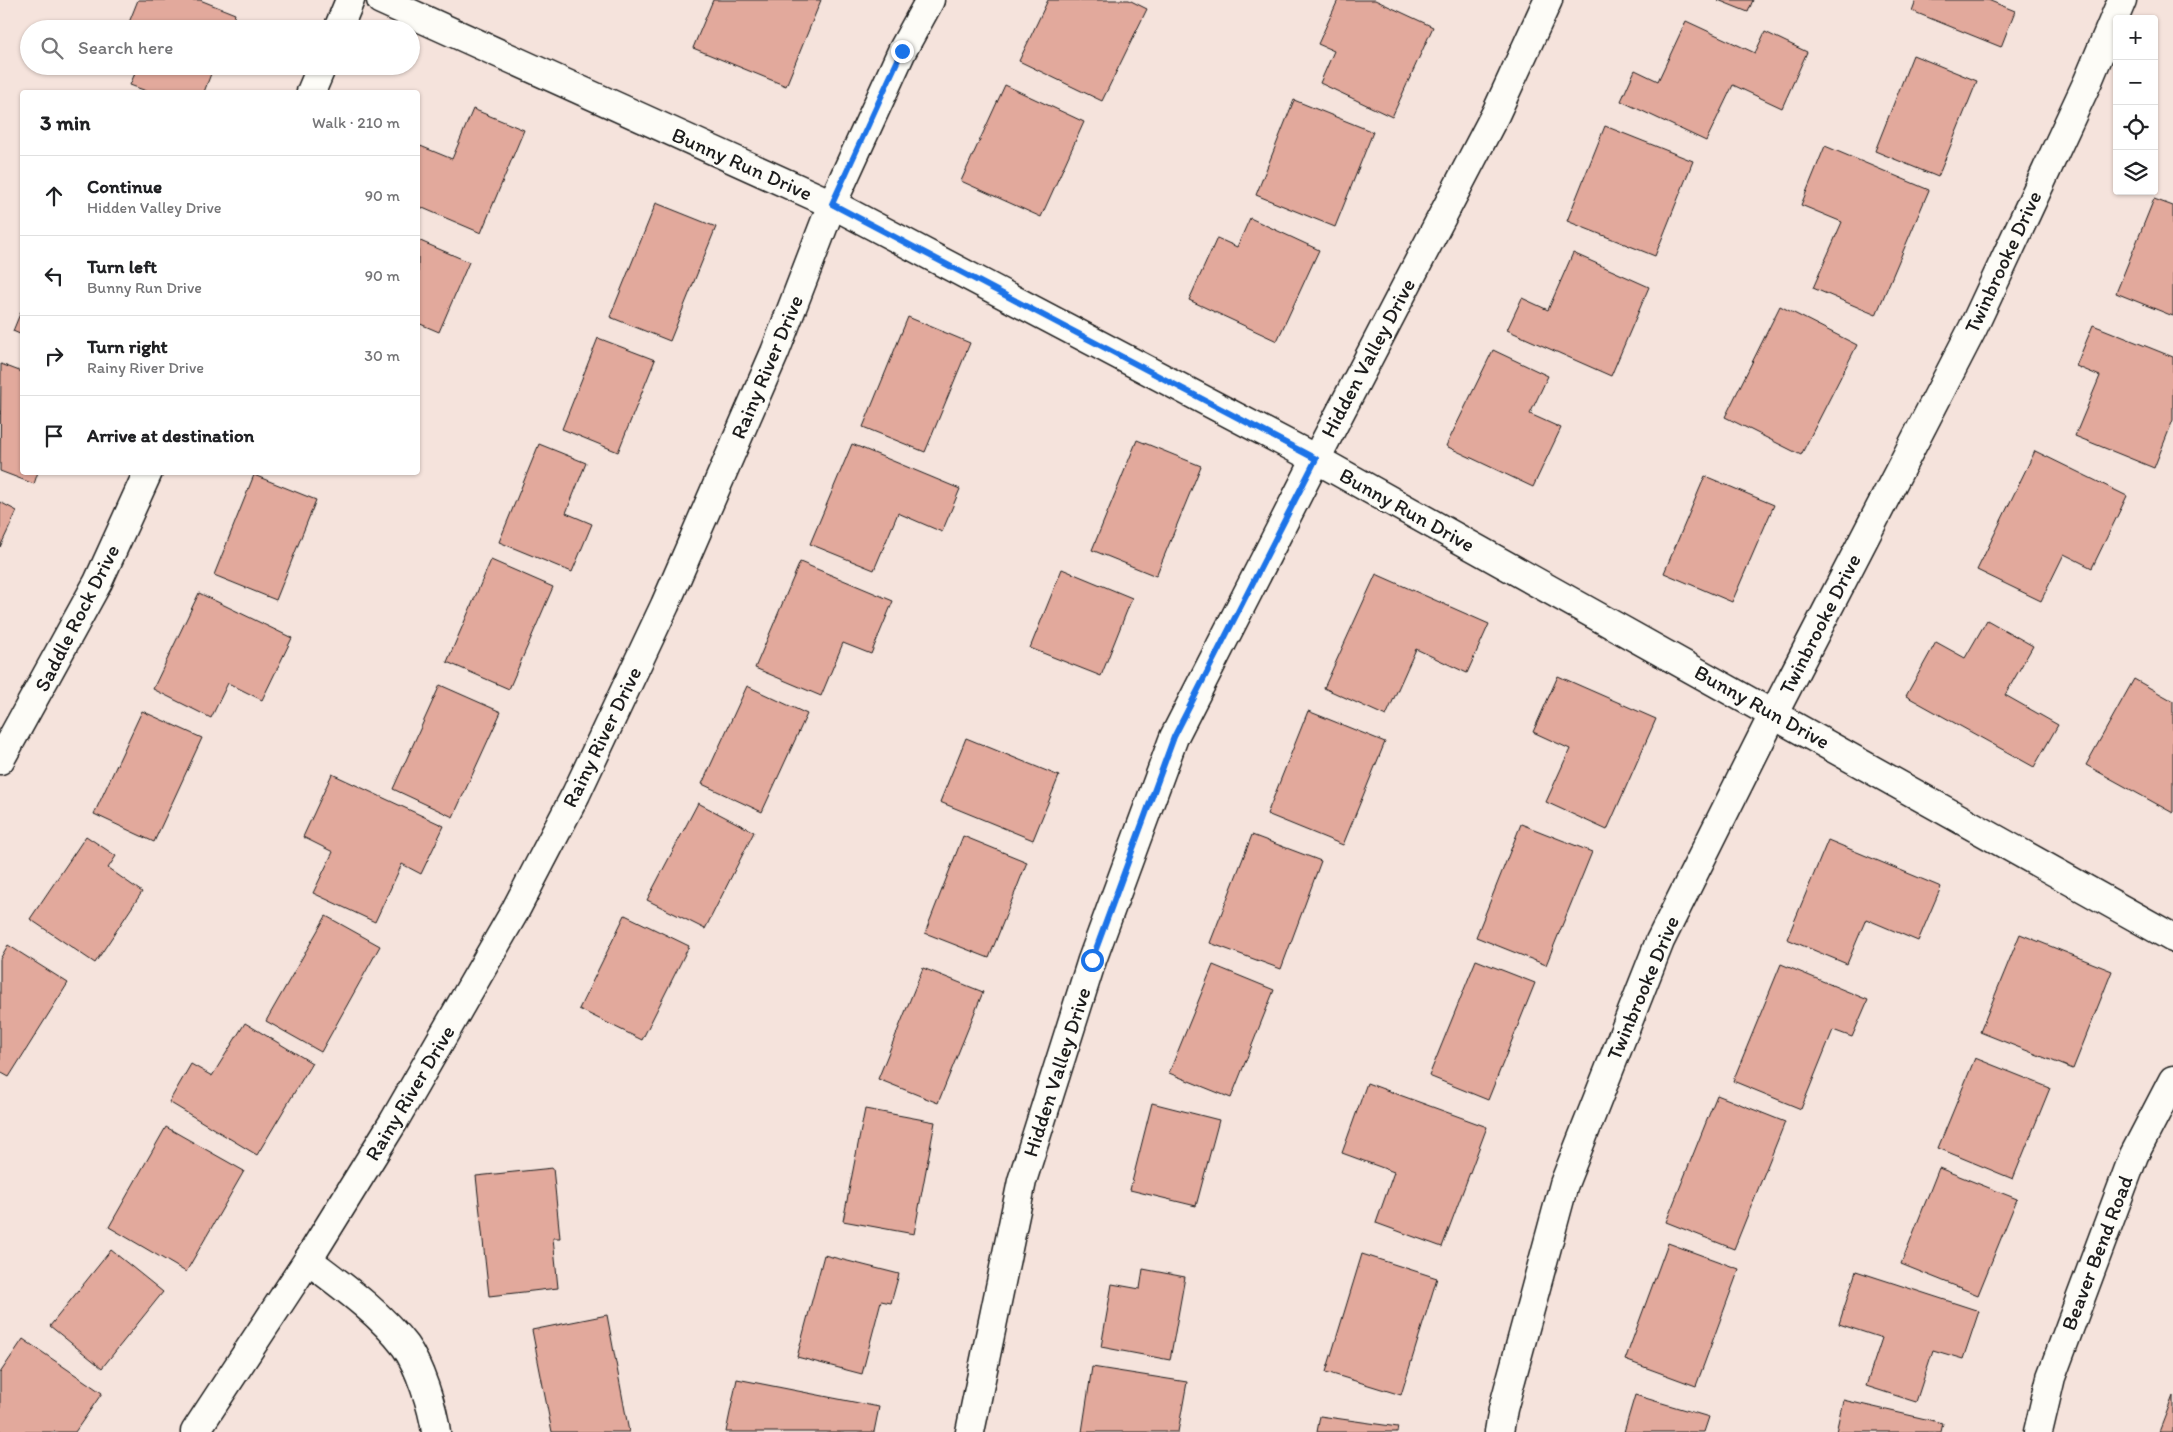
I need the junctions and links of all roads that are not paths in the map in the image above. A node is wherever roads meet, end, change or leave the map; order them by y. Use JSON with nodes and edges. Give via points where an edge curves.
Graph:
{"nodes":[{"id":1,"x":350,"y":0,"type":"edge"},
{"id":2,"x":381,"y":0,"type":"edge"},
{"id":3,"x":930,"y":0,"type":"edge"},
{"id":4,"x":1548,"y":0,"type":"edge"},
{"id":5,"x":2122,"y":0,"type":"edge"},
{"id":6,"x":342,"y":20,"type":"edge"},
{"id":7,"x":318,"y":75,"type":"edge"},
{"id":8,"x":312,"y":90,"type":"edge"},
{"id":9,"x":832,"y":204,"type":"junction"},
{"id":10,"x":1316,"y":459,"type":"junction"},
{"id":11,"x":147,"y":475,"type":"edge"},
{"id":12,"x":1774,"y":713,"type":"junction"},
{"id":13,"x":0,"y":760,"type":"edge"},
{"id":14,"x":2173,"y":938,"type":"edge"},
{"id":15,"x":2173,"y":1080,"type":"edge"},
{"id":16,"x":308,"y":1260,"type":"junction"},
{"id":17,"x":195,"y":1432,"type":"edge"},
{"id":18,"x":436,"y":1432,"type":"edge"},
{"id":19,"x":970,"y":1432,"type":"edge"},
{"id":20,"x":1499,"y":1432,"type":"edge"},
{"id":21,"x":2038,"y":1432,"type":"edge"}],
"edges":[{"from":1,"to":6,"type":"street"},
{"from":2,"to":9,"type":"street","name":"Bunny Run Drive"},
{"from":3,"to":9,"type":"street","name":"Rainy River Drive","via":[[902,51]]},
{"from":4,"to":10,"type":"street","name":"Hidden Valley Drive","via":[[1496,113]]},
{"from":5,"to":12,"type":"street","name":"Twinbrooke Drive","via":[[2088,81],[1973,328]]},
{"from":7,"to":8,"type":"street"},
{"from":9,"to":10,"type":"street","name":"Bunny Run Drive"},
{"from":9,"to":16,"type":"street","name":"Rainy River Drive","via":[[775,352],[673,587],[576,794],[472,986]]},
{"from":10,"to":12,"type":"street","name":"Bunny Run Drive"},
{"from":10,"to":19,"type":"street","name":"Hidden Valley Drive","via":[[1174,737],[1092,960],[1022,1181]]},
{"from":11,"to":13,"type":"street","name":"Saddle Rock Drive","via":[[98,582]]},
{"from":12,"to":14,"type":"street","name":"Bunny Run Drive"},
{"from":12,"to":20,"type":"street","name":"Twinbrooke Drive","via":[[1660,941],[1564,1184]]},
{"from":15,"to":21,"type":"street","name":"Beaver Bend Road","via":[[2134,1155],[2051,1378]]},
{"from":16,"to":17,"type":"street","name":"Rainy River Drive"},
{"from":16,"to":18,"type":"street","via":[[370,1309],[406,1347],[423,1384]]}]}
